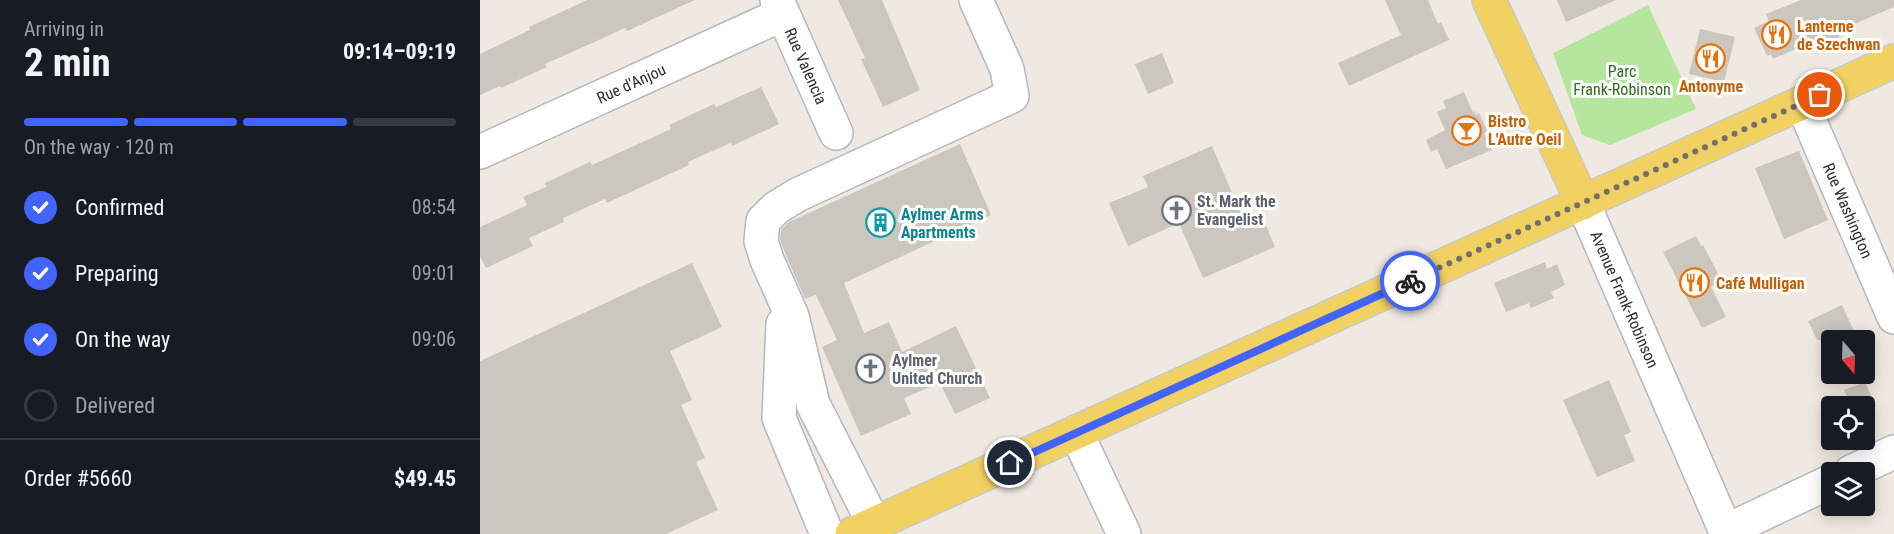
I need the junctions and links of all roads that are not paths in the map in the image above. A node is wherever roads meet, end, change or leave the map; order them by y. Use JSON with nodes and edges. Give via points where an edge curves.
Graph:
{"nodes":[{"id":1,"x":976,"y":0,"type":"edge"},
{"id":2,"x":1489,"y":0,"type":"edge"},
{"id":3,"x":780,"y":7,"type":"edge"},
{"id":4,"x":1894,"y":61,"type":"edge"},
{"id":5,"x":1802,"y":103,"type":"junction"},
{"id":6,"x":836,"y":133,"type":"dead end"},
{"id":7,"x":480,"y":152,"type":"edge"},
{"id":8,"x":1582,"y":203,"type":"junction"},
{"id":9,"x":785,"y":298,"type":"junction"},
{"id":10,"x":1894,"y":317,"type":"edge"},
{"id":11,"x":1076,"y":432,"type":"junction"},
{"id":12,"x":1894,"y":452,"type":"edge"},
{"id":13,"x":1872,"y":462,"type":"edge"},
{"id":14,"x":1821,"y":487,"type":"edge"},
{"id":15,"x":870,"y":530,"type":"edge"},
{"id":16,"x":1727,"y":532,"type":"edge"},
{"id":17,"x":827,"y":534,"type":"edge"},
{"id":18,"x":1125,"y":534,"type":"edge"}],
"edges":[{"from":1,"to":9,"type":"street","via":[[1007,69],[1012,96],[853,167],[776,208],[763,220],[761,241]]},
{"from":2,"to":8,"type":"main road","name":"Avenue Frank-Robinson"},
{"from":3,"to":6,"type":"street","name":"Rue Valencia"},
{"from":3,"to":7,"type":"street","name":"Rue d'Anjou"},
{"from":4,"to":5,"type":"main road"},
{"from":5,"to":8,"type":"main road"},
{"from":5,"to":10,"type":"street","name":"Rue Washington"},
{"from":8,"to":11,"type":"main road"},
{"from":8,"to":16,"type":"street","name":"Avenue Frank-Robinson"},
{"from":9,"to":15,"type":"street","via":[[813,404],[868,512]]},
{"from":9,"to":17,"type":"street","via":[[779,418]]},
{"from":11,"to":15,"type":"main road"},
{"from":11,"to":18,"type":"street"},
{"from":12,"to":13,"type":"street"},
{"from":14,"to":16,"type":"street"}]}
